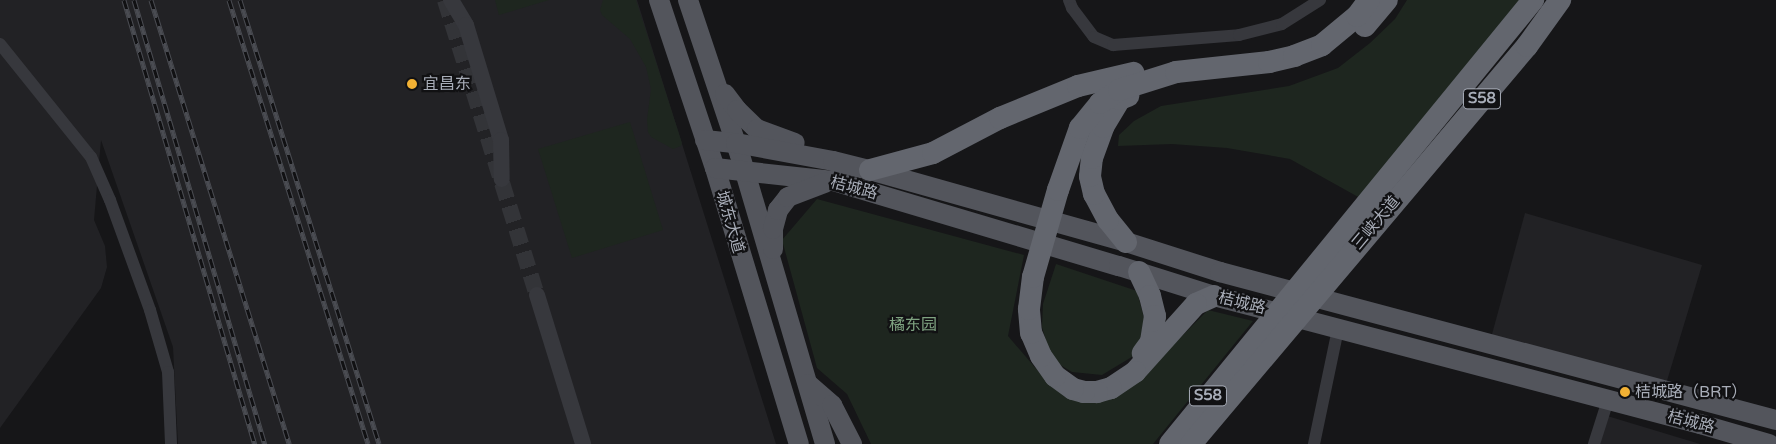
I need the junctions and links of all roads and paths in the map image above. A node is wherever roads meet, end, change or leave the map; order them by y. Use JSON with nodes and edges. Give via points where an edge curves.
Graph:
{"nodes":[{"id":1,"x":451,"y":0,"type":"edge"},
{"id":2,"x":659,"y":0,"type":"edge"},
{"id":3,"x":688,"y":0,"type":"edge"},
{"id":4,"x":1069,"y":0,"type":"edge"},
{"id":5,"x":1320,"y":0,"type":"edge"},
{"id":6,"x":1383,"y":0,"type":"edge"},
{"id":7,"x":1533,"y":0,"type":"edge"},
{"id":8,"x":1560,"y":0,"type":"edge"},
{"id":9,"x":1572,"y":0,"type":"edge"},
{"id":10,"x":0,"y":44,"type":"edge"},
{"id":11,"x":1528,"y":46,"type":"junction"},
{"id":12,"x":1176,"y":72,"type":"junction"},
{"id":13,"x":714,"y":77,"type":"junction"},
{"id":14,"x":1120,"y":99,"type":"junction"},
{"id":15,"x":706,"y":140,"type":"junction"},
{"id":16,"x":736,"y":143,"type":"junction"},
{"id":17,"x":715,"y":168,"type":"junction"},
{"id":18,"x":744,"y":170,"type":"junction"},
{"id":19,"x":870,"y":170,"type":"junction"},
{"id":20,"x":502,"y":179,"type":"dead end"},
{"id":21,"x":833,"y":181,"type":"junction"},
{"id":22,"x":1392,"y":190,"type":"junction"},
{"id":23,"x":1061,"y":191,"type":"junction"},
{"id":24,"x":733,"y":233,"type":"junction"},
{"id":25,"x":1126,"y":242,"type":"junction"},
{"id":26,"x":774,"y":271,"type":"junction"},
{"id":27,"x":1139,"y":272,"type":"junction"},
{"id":28,"x":1036,"y":277,"type":"junction"},
{"id":29,"x":537,"y":295,"type":"tunnel mouth"},
{"id":30,"x":1214,"y":296,"type":"junction"},
{"id":31,"x":1338,"y":329,"type":"junction"},
{"id":32,"x":1255,"y":352,"type":"junction"},
{"id":33,"x":808,"y":384,"type":"junction"},
{"id":34,"x":1608,"y":400,"type":"junction"},
{"id":35,"x":1776,"y":420,"type":"edge"},
{"id":36,"x":1745,"y":441,"type":"edge"},
{"id":37,"x":171,"y":444,"type":"edge"},
{"id":38,"x":583,"y":444,"type":"edge"},
{"id":39,"x":786,"y":444,"type":"edge"},
{"id":40,"x":799,"y":444,"type":"edge"},
{"id":41,"x":825,"y":444,"type":"edge"},
{"id":42,"x":852,"y":444,"type":"edge"},
{"id":43,"x":1170,"y":444,"type":"edge"},
{"id":44,"x":1191,"y":444,"type":"edge"},
{"id":45,"x":1314,"y":444,"type":"edge"},
{"id":46,"x":1594,"y":444,"type":"edge"},
{"id":47,"x":1769,"y":444,"type":"edge"}],
"edges":[{"from":1,"to":20,"type":"street","via":[[466,25],[501,140]]},
{"from":2,"to":15,"type":"main road","name":"城东大道"},
{"from":3,"to":13,"type":"main road","name":"城东大道"},
{"from":4,"to":5,"type":"street","via":[[1094,37],[1113,45],[1239,35],[1282,24]]},
{"from":6,"to":12,"type":"highway","via":[[1357,16],[1322,45],[1294,56],[1269,62]]},
{"from":6,"to":14,"type":"highway","via":[[1370,22],[1352,38],[1302,66],[1260,75],[1144,90]]},
{"from":7,"to":22,"type":"highway","name":"三峡大道","number":"S58"},
{"from":8,"to":11,"type":"highway","name":"三峡大道","number":"S58"},
{"from":9,"to":11,"type":"highway"},
{"from":10,"to":37,"type":"street","via":[[91,157],[110,200],[150,310],[168,372]]},
{"from":11,"to":22,"type":"highway","name":"三峡大道","number":"S58"},
{"from":12,"to":19,"type":"highway","via":[[1138,72],[1078,86],[1000,118],[934,153]]},
{"from":12,"to":23,"type":"highway","via":[[1119,90],[1100,103],[1080,128]]},
{"from":13,"to":16,"type":"main road","name":"城东大道"},
{"from":13,"to":19,"type":"main road","via":[[737,110],[757,129]]},
{"from":14,"to":23,"type":"highway","via":[[1106,107],[1087,128]]},
{"from":14,"to":25,"type":"highway","via":[[1110,112],[1097,142],[1090,176],[1094,194],[1108,220]]},
{"from":15,"to":16,"type":"main road","name":"桔城路"},
{"from":15,"to":17,"type":"main road","name":"城东大道"},
{"from":16,"to":18,"type":"main road","name":"城东大道"},
{"from":16,"to":19,"type":"main road","name":"桔城路"},
{"from":17,"to":18,"type":"main road","name":"桔城路"},
{"from":17,"to":24,"type":"main road","name":"城东大道"},
{"from":18,"to":21,"type":"main road","name":"桔城路"},
{"from":18,"to":26,"type":"main road","name":"城东大道"},
{"from":19,"to":25,"type":"main road","name":"桔城路"},
{"from":21,"to":26,"type":"main road","via":[[788,197],[778,210],[773,229]]},
{"from":21,"to":27,"type":"main road","name":"桔城路"},
{"from":22,"to":32,"type":"highway","name":"三峡大道","number":"S58"},
{"from":23,"to":28,"type":"highway"},
{"from":24,"to":39,"type":"main road"},
{"from":24,"to":40,"type":"main road","name":"城东大道"},
{"from":25,"to":35,"type":"main road","name":"桔城路","via":[[1220,272]]},
{"from":26,"to":33,"type":"main road","name":"城东大道"},
{"from":27,"to":28,"type":"highway","via":[[1155,316],[1151,342],[1131,368],[1118,378],[1093,385],[1079,384],[1067,378],[1044,351],[1038,334]]},
{"from":27,"to":30,"type":"main road","name":"桔城路"},
{"from":28,"to":30,"type":"highway","via":[[1029,309],[1031,333],[1041,356],[1063,383],[1084,392],[1097,392],[1123,381],[1135,372],[1196,304]]},
{"from":29,"to":38,"type":"street"},
{"from":30,"to":31,"type":"main road","name":"桔城路"},
{"from":31,"to":34,"type":"main road","name":"桔城路"},
{"from":31,"to":45,"type":"street"},
{"from":32,"to":43,"type":"highway","name":"三峡大道","number":"S58"},
{"from":32,"to":44,"type":"highway","name":"三峡大道","number":"S58"},
{"from":33,"to":41,"type":"main road","name":"城东大道"},
{"from":33,"to":42,"type":"main road","via":[[832,405]]},
{"from":34,"to":36,"type":"main road","name":"桔城路"},
{"from":34,"to":46,"type":"street"},
{"from":36,"to":47,"type":"main road","name":"桔城路"}]}
